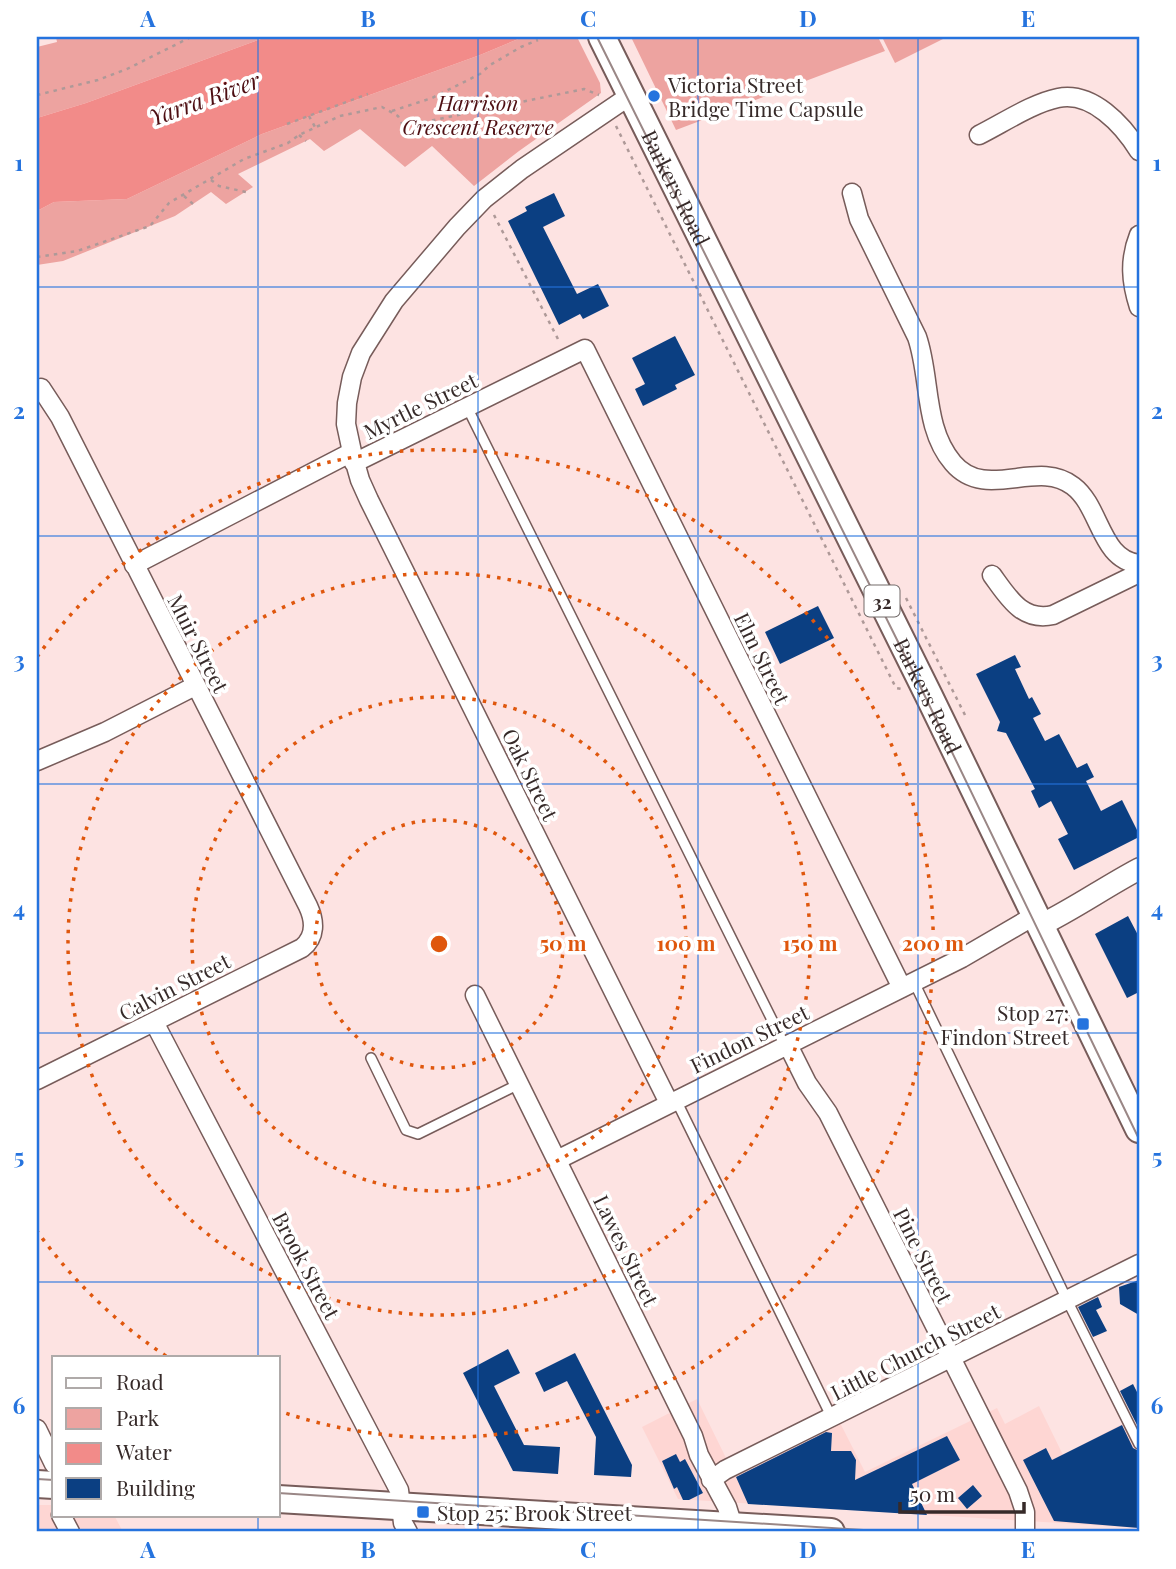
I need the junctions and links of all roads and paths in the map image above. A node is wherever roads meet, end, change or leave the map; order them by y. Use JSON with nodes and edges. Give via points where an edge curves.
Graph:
{"nodes":[{"id":1,"x":191,"y":37,"type":"edge"},
{"id":2,"x":602,"y":37,"type":"edge"},
{"id":3,"x":538,"y":40,"type":"dead end"},
{"id":4,"x":626,"y":85,"type":"junction"},
{"id":5,"x":368,"y":94,"type":"dead end"},
{"id":6,"x":37,"y":95,"type":"edge"},
{"id":7,"x":599,"y":95,"type":"dead end"},
{"id":8,"x":392,"y":111,"type":"junction"},
{"id":9,"x":310,"y":116,"type":"junction"},
{"id":10,"x":287,"y":124,"type":"dead end"},
{"id":11,"x":615,"y":124,"type":"dead end"},
{"id":12,"x":315,"y":127,"type":"junction"},
{"id":13,"x":299,"y":135,"type":"junction"},
{"id":14,"x":979,"y":135,"type":"dead end"},
{"id":15,"x":306,"y":141,"type":"dead end"},
{"id":16,"x":1139,"y":151,"type":"edge"},
{"id":17,"x":211,"y":180,"type":"junction"},
{"id":18,"x":246,"y":192,"type":"dead end"},
{"id":19,"x":852,"y":193,"type":"dead end"},
{"id":20,"x":184,"y":196,"type":"junction"},
{"id":21,"x":193,"y":204,"type":"dead end"},
{"id":22,"x":492,"y":212,"type":"dead end"},
{"id":23,"x":1139,"y":235,"type":"edge"},
{"id":24,"x":37,"y":257,"type":"edge"},
{"id":25,"x":1139,"y":307,"type":"edge"},
{"id":26,"x":560,"y":343,"type":"dead end"},
{"id":27,"x":584,"y":349,"type":"joint"},
{"id":28,"x":41,"y":388,"type":"dead end"},
{"id":29,"x":467,"y":407,"type":"junction"},
{"id":30,"x":353,"y":458,"type":"junction"},
{"id":31,"x":1139,"y":564,"type":"edge"},
{"id":32,"x":134,"y":565,"type":"junction"},
{"id":33,"x":1139,"y":573,"type":"edge"},
{"id":34,"x":992,"y":575,"type":"dead end"},
{"id":35,"x":195,"y":687,"type":"junction"},
{"id":36,"x":896,"y":688,"type":"dead end"},
{"id":37,"x":37,"y":761,"type":"edge"},
{"id":38,"x":1139,"y":869,"type":"edge"},
{"id":39,"x":313,"y":919,"type":"joint"},
{"id":40,"x":1037,"y":921,"type":"junction"},
{"id":41,"x":908,"y":985,"type":"junction"},
{"id":42,"x":475,"y":995,"type":"dead end"},
{"id":43,"x":154,"y":1022,"type":"junction"},
{"id":44,"x":790,"y":1043,"type":"junction"},
{"id":45,"x":371,"y":1058,"type":"dead end"},
{"id":46,"x":37,"y":1080,"type":"edge"},
{"id":47,"x":519,"y":1083,"type":"junction"},
{"id":48,"x":673,"y":1102,"type":"junction"},
{"id":49,"x":1139,"y":1129,"type":"edge"},
{"id":50,"x":557,"y":1160,"type":"junction"},
{"id":51,"x":1139,"y":1264,"type":"edge"},
{"id":52,"x":1067,"y":1300,"type":"junction"},
{"id":53,"x":950,"y":1358,"type":"junction"},
{"id":54,"x":832,"y":1418,"type":"junction"},
{"id":55,"x":37,"y":1429,"type":"edge"},
{"id":56,"x":1139,"y":1444,"type":"edge"},
{"id":57,"x":52,"y":1460,"type":"edge"},
{"id":58,"x":712,"y":1480,"type":"junction"},
{"id":59,"x":280,"y":1499,"type":"edge"},
{"id":60,"x":401,"y":1506,"type":"junction"},
{"id":61,"x":62,"y":1516,"type":"edge"},
{"id":62,"x":748,"y":1529,"type":"edge"},
{"id":63,"x":70,"y":1532,"type":"edge"},
{"id":64,"x":408,"y":1532,"type":"edge"},
{"id":65,"x":831,"y":1532,"type":"edge"},
{"id":66,"x":1025,"y":1532,"type":"edge"}],
"edges":[{"from":1,"to":6,"type":"path","via":[[98,80]]},
{"from":2,"to":4,"type":"main road","number":"32"},
{"from":3,"to":8,"type":"path","via":[[432,98]]},
{"from":4,"to":30,"type":"street","name":"Oak Street","via":[[484,200],[394,302],[352,377],[346,425]]},
{"from":4,"to":40,"type":"main road","name":"Barkers Road","number":"32"},
{"from":5,"to":9,"type":"path"},
{"from":7,"to":8,"type":"path","via":[[584,89],[403,126]]},
{"from":8,"to":12,"type":"path","via":[[372,109]]},
{"from":9,"to":10,"type":"path"},
{"from":9,"to":12,"type":"path"},
{"from":11,"to":36,"type":"path"},
{"from":12,"to":13,"type":"path"},
{"from":13,"to":15,"type":"path"},
{"from":13,"to":17,"type":"path","via":[[244,159]]},
{"from":14,"to":16,"type":"street","via":[[1048,101],[1068,97],[1107,113]]},
{"from":17,"to":18,"type":"path"},
{"from":17,"to":20,"type":"path"},
{"from":19,"to":31,"type":"street","via":[[859,219],[917,337],[931,414],[954,464],[984,481],[1043,477],[1071,484],[1085,499],[1116,554]]},
{"from":20,"to":21,"type":"path"},
{"from":20,"to":24,"type":"path","via":[[169,203],[150,226],[77,251]]},
{"from":22,"to":26,"type":"path"},
{"from":23,"to":25,"type":"street","via":[[1132,278]]},
{"from":27,"to":29,"type":"street","name":"Myrtle Street"},
{"from":27,"to":41,"type":"street","name":"Elm Street"},
{"from":28,"to":32,"type":"street","name":"Muir Street"},
{"from":29,"to":30,"type":"street","name":"Myrtle Street"},
{"from":29,"to":44,"type":"lane"},
{"from":30,"to":32,"type":"street","name":"Myrtle Street"},
{"from":30,"to":48,"type":"street","name":"Oak Street","via":[[369,500]]},
{"from":32,"to":35,"type":"street","name":"Muir Street"},
{"from":33,"to":34,"type":"street","via":[[1053,615],[1038,617],[1018,607]]},
{"from":35,"to":37,"type":"street"},
{"from":35,"to":39,"type":"street","name":"Muir Street"},
{"from":38,"to":40,"type":"street","via":[[1104,888],[1074,896]]},
{"from":39,"to":43,"type":"street","name":"Calvin Street","via":[[311,938],[302,948]]},
{"from":40,"to":41,"type":"street","name":"Findon Street"},
{"from":40,"to":49,"type":"main road","name":"Barkers Road","number":"32"},
{"from":41,"to":44,"type":"street","name":"Findon Street"},
{"from":41,"to":52,"type":"lane"},
{"from":42,"to":47,"type":"street","name":"Lawes Street"},
{"from":43,"to":46,"type":"street","name":"Calvin Street"},
{"from":43,"to":60,"type":"street","name":"Brook Street","via":[[399,1490]]},
{"from":44,"to":48,"type":"street","name":"Findon Street"},
{"from":44,"to":53,"type":"street","name":"Pine Street"},
{"from":45,"to":47,"type":"lane","via":[[407,1130],[418,1134]]},
{"from":47,"to":50,"type":"street","name":"Lawes Street"},
{"from":48,"to":50,"type":"street","name":"Findon Street"},
{"from":48,"to":54,"type":"lane"},
{"from":50,"to":58,"type":"street","name":"Lawes Street"},
{"from":51,"to":52,"type":"street","name":"Little Church Street"},
{"from":52,"to":53,"type":"street","name":"Little Church Street"},
{"from":52,"to":56,"type":"lane"},
{"from":53,"to":54,"type":"street","name":"Little Church Street"},
{"from":53,"to":66,"type":"street","name":"Pine Street","via":[[1020,1498]]},
{"from":54,"to":58,"type":"street","name":"Little Church Street"},
{"from":55,"to":57,"type":"street"},
{"from":58,"to":62,"type":"street","name":"Lawes Street","via":[[727,1507]]},
{"from":59,"to":60,"type":"main road"},
{"from":60,"to":62,"type":"main road"},
{"from":60,"to":64,"type":"street","name":"Brook Street"},
{"from":61,"to":63,"type":"street"},
{"from":62,"to":65,"type":"main road"}]}
